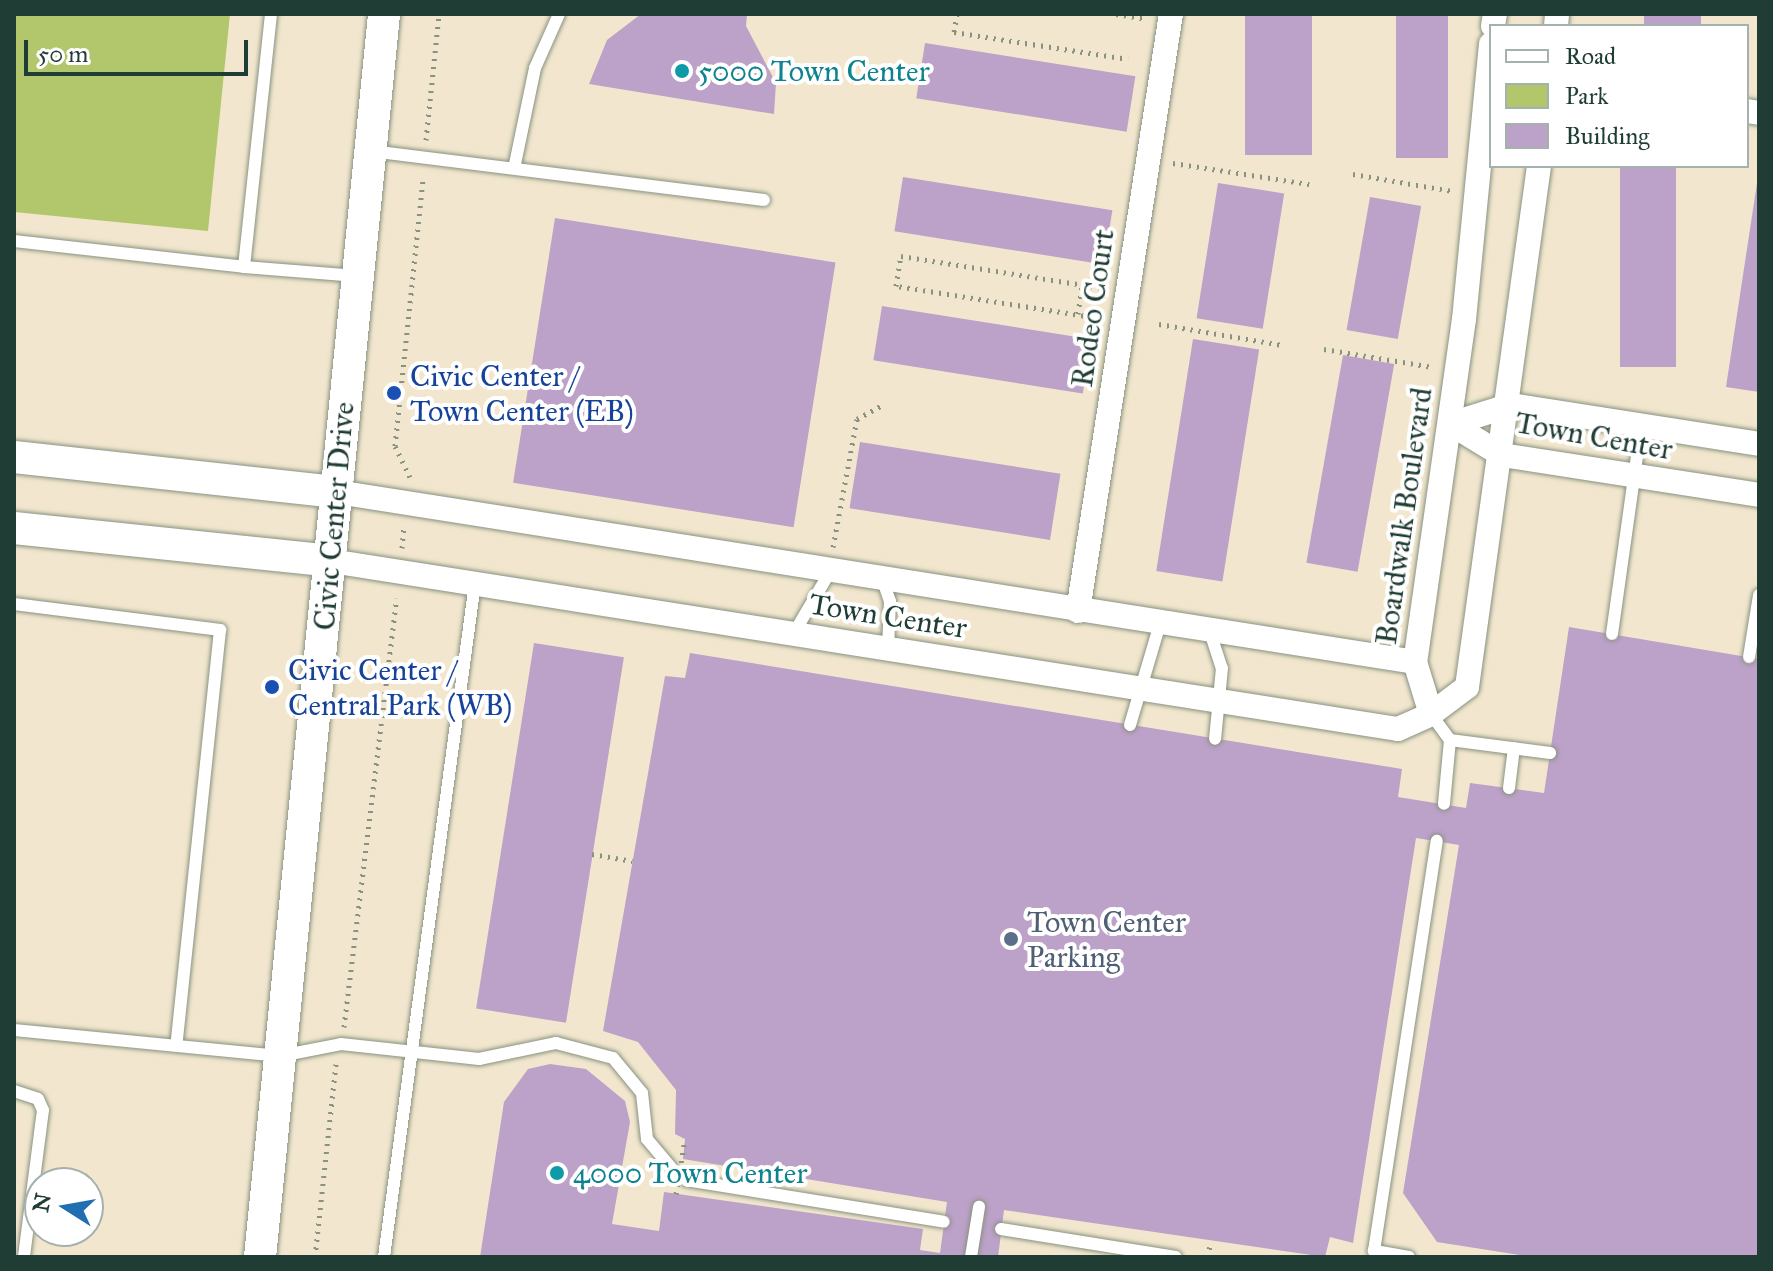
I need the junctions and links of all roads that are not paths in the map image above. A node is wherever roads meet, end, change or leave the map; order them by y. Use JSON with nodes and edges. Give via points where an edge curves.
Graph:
{"nodes":[{"id":1,"x":271,"y":14,"type":"edge"},
{"id":2,"x":384,"y":14,"type":"edge"},
{"id":3,"x":559,"y":14,"type":"edge"},
{"id":4,"x":1162,"y":17,"type":"edge"},
{"id":5,"x":1489,"y":74,"type":"edge"},
{"id":6,"x":371,"y":151,"type":"junction"},
{"id":7,"x":515,"y":164,"type":"junction"},
{"id":8,"x":1539,"y":168,"type":"edge"},
{"id":9,"x":764,"y":200,"type":"dead end"},
{"id":10,"x":14,"y":241,"type":"edge"},
{"id":11,"x":244,"y":267,"type":"junction"},
{"id":12,"x":357,"y":276,"type":"junction"},
{"id":13,"x":1511,"y":405,"type":"junction"},
{"id":14,"x":1451,"y":424,"type":"junction"},
{"id":15,"x":1641,"y":427,"type":"junction"},
{"id":16,"x":1759,"y":444,"type":"edge"},
{"id":17,"x":1502,"y":455,"type":"junction"},
{"id":18,"x":14,"y":457,"type":"edge"},
{"id":19,"x":1633,"y":476,"type":"junction"},
{"id":20,"x":337,"y":492,"type":"junction"},
{"id":21,"x":1759,"y":495,"type":"edge"},
{"id":22,"x":14,"y":528,"type":"edge"},
{"id":23,"x":331,"y":561,"type":"junction"},
{"id":24,"x":831,"y":562,"type":"junction"},
{"id":25,"x":476,"y":581,"type":"junction"},
{"id":26,"x":883,"y":581,"type":"junction"},
{"id":27,"x":1759,"y":595,"type":"edge"},
{"id":28,"x":14,"y":604,"type":"edge"},
{"id":29,"x":1078,"y":611,"type":"junction"},
{"id":30,"x":1160,"y":624,"type":"junction"},
{"id":31,"x":1210,"y":632,"type":"junction"},
{"id":32,"x":794,"y":633,"type":"junction"},
{"id":33,"x":1612,"y":634,"type":"dead end"},
{"id":34,"x":888,"y":649,"type":"junction"},
{"id":35,"x":1749,"y":657,"type":"dead end"},
{"id":36,"x":1415,"y":662,"type":"junction"},
{"id":37,"x":1137,"y":688,"type":"junction"},
{"id":38,"x":1222,"y":703,"type":"junction"},
{"id":39,"x":1431,"y":714,"type":"junction"},
{"id":40,"x":1130,"y":725,"type":"dead end"},
{"id":41,"x":1215,"y":739,"type":"dead end"},
{"id":42,"x":1450,"y":740,"type":"junction"},
{"id":43,"x":1514,"y":748,"type":"junction"},
{"id":44,"x":1550,"y":753,"type":"dead end"},
{"id":45,"x":1509,"y":788,"type":"dead end"},
{"id":46,"x":1444,"y":804,"type":"dead end"},
{"id":47,"x":1437,"y":841,"type":"dead end"},
{"id":48,"x":14,"y":1030,"type":"edge"},
{"id":49,"x":176,"y":1046,"type":"junction"},
{"id":50,"x":410,"y":1050,"type":"junction"},
{"id":51,"x":280,"y":1056,"type":"junction"},
{"id":52,"x":14,"y":1091,"type":"edge"},
{"id":53,"x":671,"y":1168,"type":"dead end"},
{"id":54,"x":686,"y":1180,"type":"dead end"},
{"id":55,"x":979,"y":1207,"type":"dead end"},
{"id":56,"x":944,"y":1222,"type":"dead end"},
{"id":57,"x":1001,"y":1229,"type":"dead end"},
{"id":58,"x":1372,"y":1254,"type":"edge"},
{"id":59,"x":24,"y":1257,"type":"edge"},
{"id":60,"x":260,"y":1257,"type":"edge"},
{"id":61,"x":384,"y":1257,"type":"edge"},
{"id":62,"x":971,"y":1257,"type":"edge"},
{"id":63,"x":1176,"y":1257,"type":"edge"},
{"id":64,"x":1409,"y":1257,"type":"edge"}],
"edges":[{"from":1,"to":11,"type":"lane"},
{"from":2,"to":6,"type":"street","name":"Civic Center Drive"},
{"from":3,"to":7,"type":"lane","via":[[535,68]]},
{"from":4,"to":29,"type":"street","name":"Rodeo Court"},
{"from":5,"to":14,"type":"street","name":"Boardwalk Boulevard"},
{"from":6,"to":7,"type":"lane"},
{"from":6,"to":12,"type":"street","name":"Civic Center Drive"},
{"from":7,"to":9,"type":"lane"},
{"from":8,"to":13,"type":"street"},
{"from":10,"to":11,"type":"lane"},
{"from":11,"to":12,"type":"lane"},
{"from":12,"to":20,"type":"street","name":"Civic Center Drive"},
{"from":13,"to":14,"type":"street","name":"Town Center"},
{"from":13,"to":15,"type":"street","name":"Town Center"},
{"from":13,"to":17,"type":"street"},
{"from":14,"to":17,"type":"street","name":"Town Center"},
{"from":14,"to":36,"type":"street","name":"Boardwalk Boulevard"},
{"from":15,"to":16,"type":"street","name":"Town Center"},
{"from":15,"to":19,"type":"lane"},
{"from":17,"to":19,"type":"street","name":"Town Center"},
{"from":17,"to":39,"type":"street","via":[[1467,687]]},
{"from":18,"to":20,"type":"street"},
{"from":19,"to":21,"type":"street","name":"Town Center"},
{"from":19,"to":33,"type":"lane"},
{"from":20,"to":23,"type":"street","name":"Civic Center Drive"},
{"from":20,"to":24,"type":"street","name":"Town Center"},
{"from":22,"to":23,"type":"street"},
{"from":23,"to":25,"type":"street","name":"Town Center"},
{"from":23,"to":51,"type":"street","name":"Civic Center Drive"},
{"from":24,"to":26,"type":"street","name":"Town Center"},
{"from":24,"to":32,"type":"lane"},
{"from":25,"to":32,"type":"street","name":"Town Center"},
{"from":25,"to":50,"type":"lane"},
{"from":26,"to":29,"type":"street","name":"Town Center"},
{"from":26,"to":34,"type":"lane","via":[[890,601]]},
{"from":27,"to":35,"type":"lane"},
{"from":28,"to":49,"type":"lane","via":[[220,630]]},
{"from":29,"to":30,"type":"street","name":"Town Center"},
{"from":30,"to":31,"type":"street","name":"Town Center"},
{"from":30,"to":37,"type":"lane"},
{"from":31,"to":36,"type":"street","name":"Town Center"},
{"from":31,"to":38,"type":"lane","via":[[1222,668]]},
{"from":32,"to":34,"type":"street","name":"Town Center"},
{"from":34,"to":37,"type":"street","name":"Town Center"},
{"from":36,"to":39,"type":"street","name":"Boardwalk Boulevard"},
{"from":37,"to":38,"type":"street","name":"Town Center"},
{"from":37,"to":40,"type":"lane"},
{"from":38,"to":39,"type":"street","name":"Town Center","via":[[1398,729]]},
{"from":38,"to":41,"type":"lane"},
{"from":39,"to":42,"type":"lane"},
{"from":42,"to":43,"type":"lane"},
{"from":42,"to":46,"type":"lane"},
{"from":43,"to":44,"type":"lane"},
{"from":43,"to":45,"type":"lane"},
{"from":47,"to":58,"type":"lane"},
{"from":48,"to":49,"type":"lane"},
{"from":49,"to":51,"type":"lane"},
{"from":50,"to":51,"type":"lane","via":[[341,1044]]},
{"from":50,"to":53,"type":"lane","via":[[479,1059],[556,1043],[613,1058],[642,1093],[647,1139]]},
{"from":50,"to":61,"type":"lane"},
{"from":51,"to":60,"type":"street","name":"Civic Center Drive"},
{"from":52,"to":59,"type":"lane","via":[[38,1099],[43,1110]]},
{"from":54,"to":56,"type":"lane"},
{"from":55,"to":62,"type":"lane"},
{"from":57,"to":63,"type":"lane"},
{"from":58,"to":64,"type":"lane"}]}
